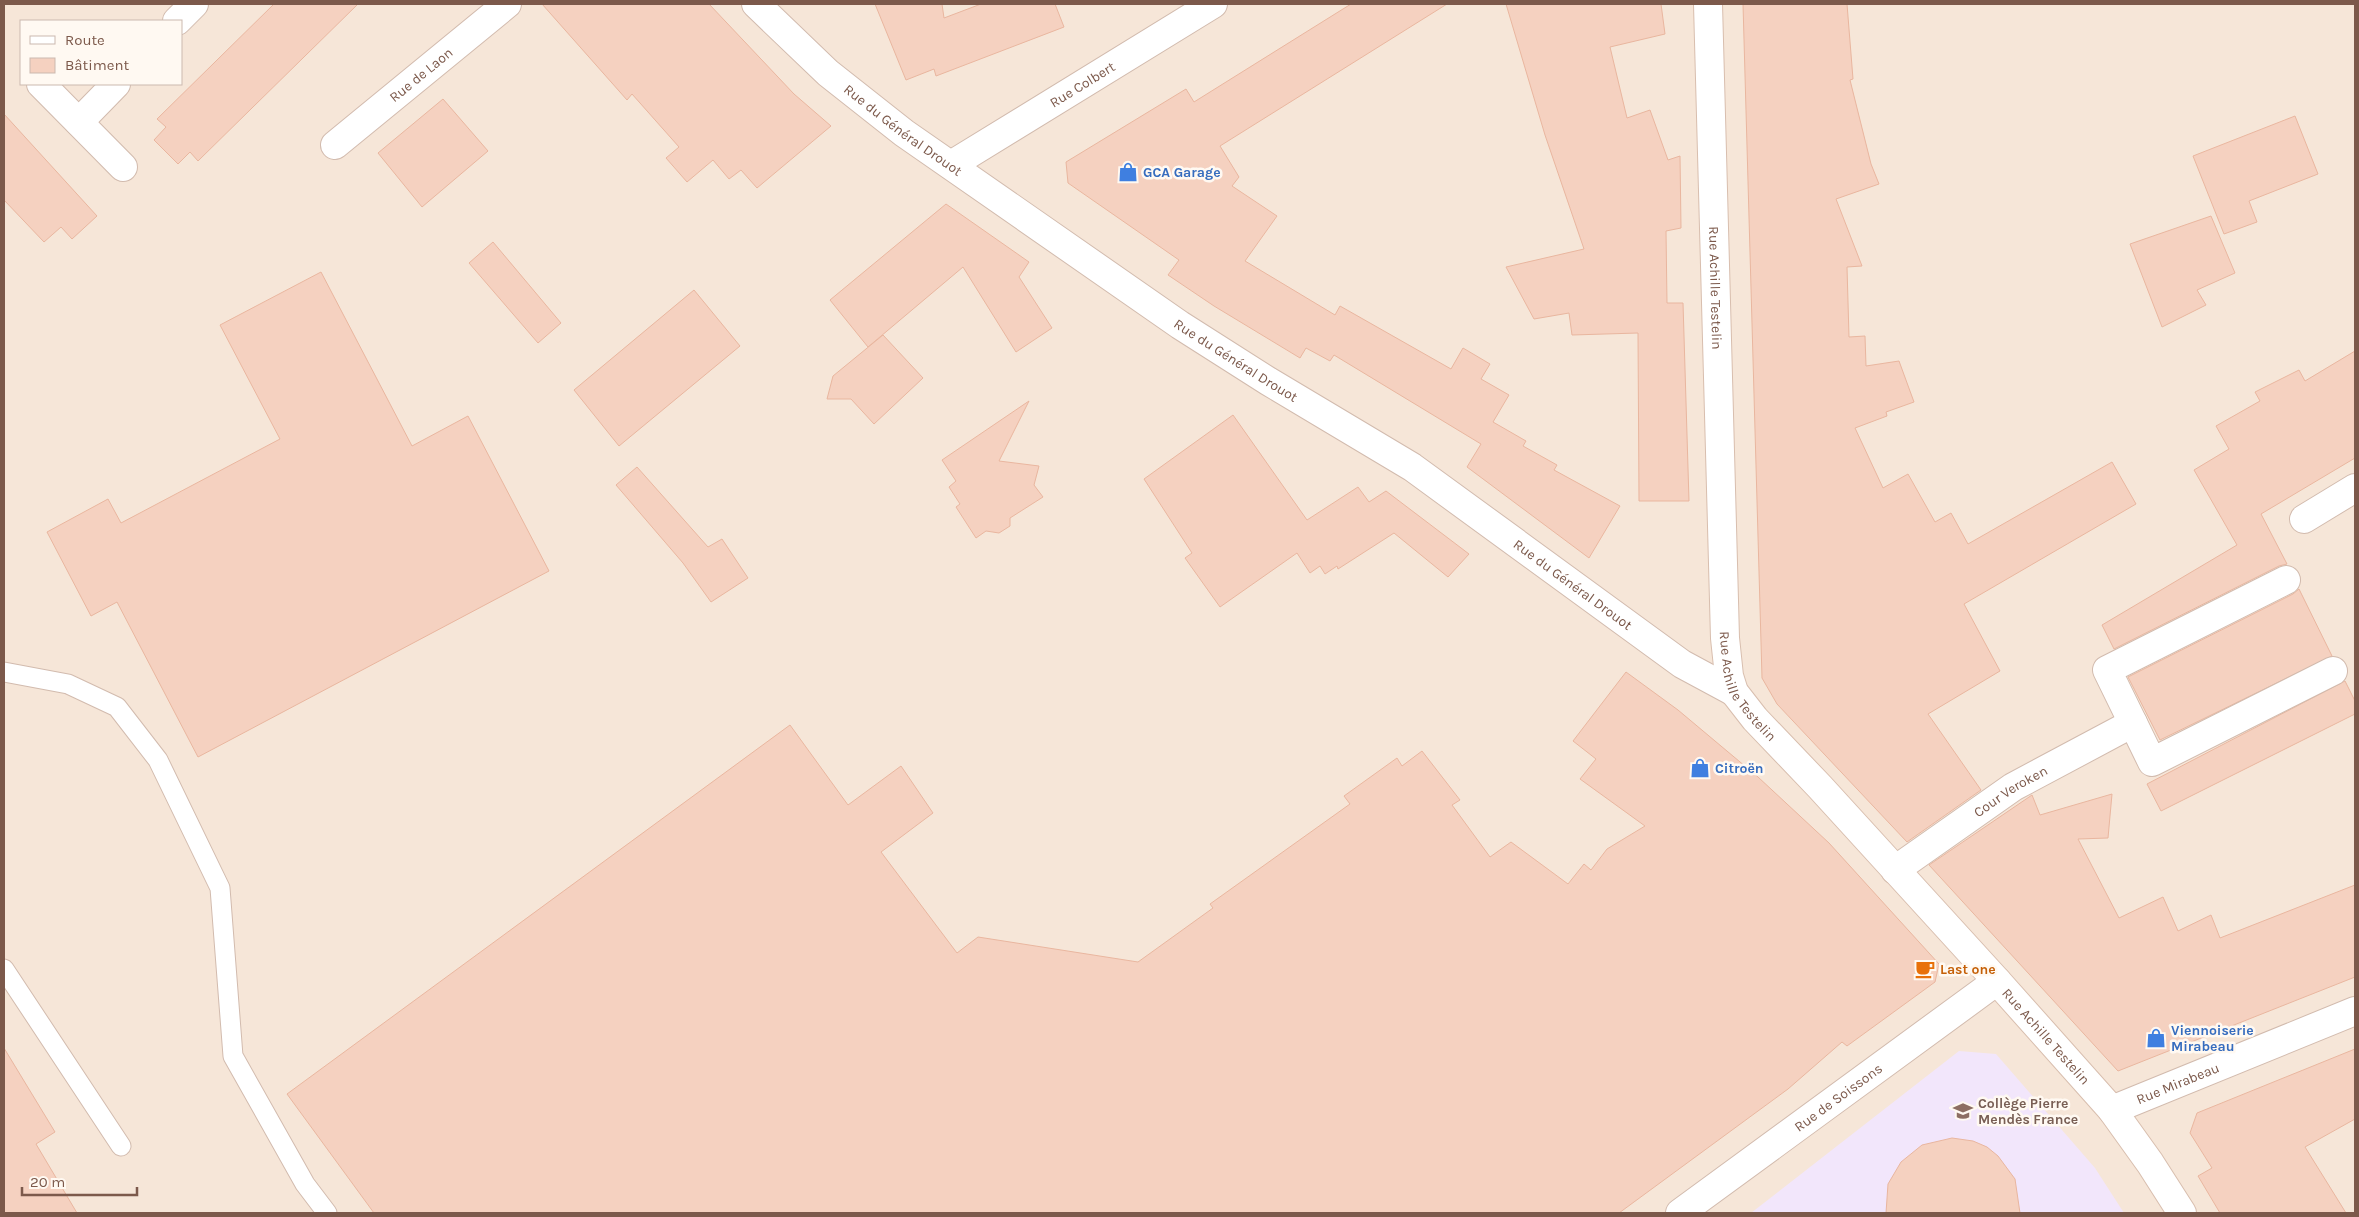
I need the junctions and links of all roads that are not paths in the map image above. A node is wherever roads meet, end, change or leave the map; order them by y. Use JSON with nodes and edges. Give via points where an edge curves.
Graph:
{"nodes":[{"id":1,"x":194,"y":4,"type":"edge"},
{"id":2,"x":507,"y":4,"type":"edge"},
{"id":3,"x":756,"y":4,"type":"edge"},
{"id":4,"x":1214,"y":4,"type":"edge"},
{"id":5,"x":1708,"y":4,"type":"edge"},
{"id":6,"x":178,"y":20,"type":"edge"},
{"id":7,"x":42,"y":85,"type":"edge"},
{"id":8,"x":115,"y":85,"type":"edge"},
{"id":9,"x":79,"y":122,"type":"junction"},
{"id":10,"x":335,"y":146,"type":"dead end"},
{"id":11,"x":951,"y":165,"type":"junction"},
{"id":12,"x":123,"y":167,"type":"dead end"},
{"id":13,"x":2355,"y":488,"type":"edge"},
{"id":14,"x":2304,"y":519,"type":"dead end"},
{"id":15,"x":2286,"y":580,"type":"dead end"},
{"id":16,"x":2334,"y":671,"type":"dead end"},
{"id":17,"x":4,"y":672,"type":"edge"},
{"id":18,"x":1734,"y":692,"type":"junction"},
{"id":19,"x":2133,"y":723,"type":"junction"},
{"id":20,"x":1895,"y":870,"type":"junction"},
{"id":21,"x":4,"y":969,"type":"edge"},
{"id":22,"x":1997,"y":981,"type":"junction"},
{"id":23,"x":2355,"y":1012,"type":"edge"},
{"id":24,"x":2112,"y":1110,"type":"junction"},
{"id":25,"x":121,"y":1146,"type":"dead end"},
{"id":26,"x":327,"y":1213,"type":"edge"},
{"id":27,"x":1680,"y":1213,"type":"edge"},
{"id":28,"x":2182,"y":1213,"type":"edge"}],
"edges":[{"from":1,"to":6,"type":"street"},
{"from":2,"to":10,"type":"street","name":"Rue de Laon"},
{"from":3,"to":11,"type":"street","name":"Rue du Général Drouot","via":[[828,72],[904,133]]},
{"from":4,"to":11,"type":"street","name":"Rue Colbert"},
{"from":5,"to":18,"type":"street","name":"Rue Achille Testelin","via":[[1725,638]]},
{"from":7,"to":9,"type":"street"},
{"from":8,"to":9,"type":"street"},
{"from":9,"to":12,"type":"street"},
{"from":11,"to":18,"type":"street","name":"Rue du Général Drouot","via":[[1180,325],[1412,467],[1682,664]]},
{"from":13,"to":14,"type":"street"},
{"from":15,"to":19,"type":"street","via":[[2107,670]]},
{"from":16,"to":19,"type":"street","via":[[2152,762]]},
{"from":17,"to":26,"type":"lane","via":[[68,684],[117,707],[158,760],[220,888],[233,1056],[305,1184]]},
{"from":18,"to":20,"type":"street","name":"Rue Achille Testelin","via":[[1755,719]]},
{"from":19,"to":20,"type":"street","name":"Cour Veroken","via":[[2013,787]]},
{"from":20,"to":22,"type":"street","name":"Rue Achille Testelin"},
{"from":21,"to":25,"type":"lane"},
{"from":22,"to":24,"type":"street","name":"Rue Achille Testelin"},
{"from":22,"to":27,"type":"street","name":"Rue de Soissons"},
{"from":23,"to":24,"type":"street","name":"Rue Mirabeau"},
{"from":24,"to":28,"type":"street","name":"Rue Achille Testelin"}]}
